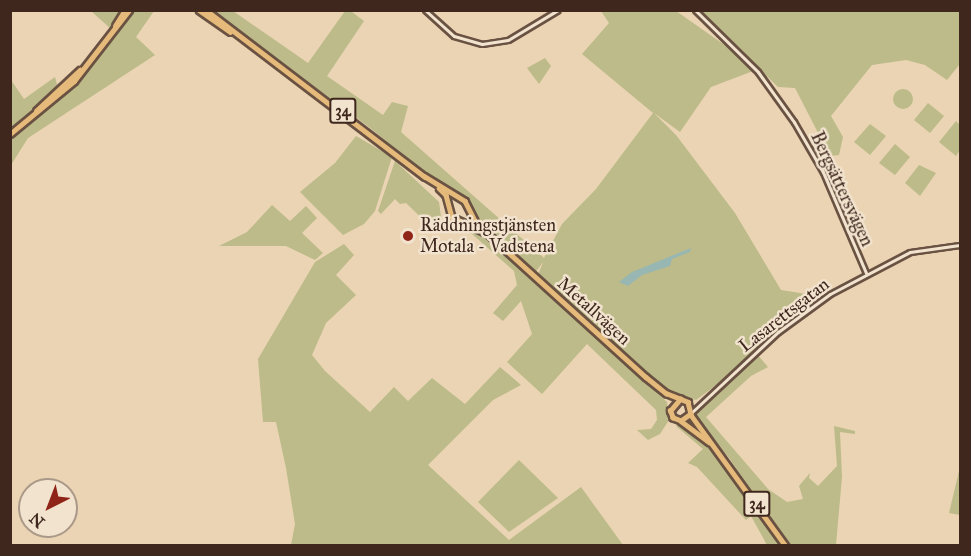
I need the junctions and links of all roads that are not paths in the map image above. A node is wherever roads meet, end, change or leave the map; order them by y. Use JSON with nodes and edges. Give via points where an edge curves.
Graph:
{"nodes":[{"id":1,"x":127,"y":10,"type":"edge"},
{"id":2,"x":199,"y":10,"type":"edge"},
{"id":3,"x":206,"y":10,"type":"edge"},
{"id":4,"x":425,"y":10,"type":"edge"},
{"id":5,"x":558,"y":10,"type":"edge"},
{"id":6,"x":695,"y":10,"type":"edge"},
{"id":7,"x":258,"y":50,"type":"junction"},
{"id":8,"x":10,"y":132,"type":"edge"},
{"id":9,"x":424,"y":176,"type":"junction"},
{"id":10,"x":460,"y":198,"type":"junction"},
{"id":11,"x":449,"y":204,"type":"junction"},
{"id":12,"x":470,"y":213,"type":"junction"},
{"id":13,"x":461,"y":221,"type":"junction"},
{"id":14,"x":496,"y":240,"type":"junction"},
{"id":15,"x":960,"y":245,"type":"edge"},
{"id":16,"x":866,"y":273,"type":"junction"},
{"id":17,"x":646,"y":377,"type":"junction"},
{"id":18,"x":680,"y":399,"type":"junction"},
{"id":19,"x":702,"y":401,"type":"junction"},
{"id":20,"x":689,"y":403,"type":"junction"},
{"id":21,"x":672,"y":405,"type":"junction"},
{"id":22,"x":691,"y":413,"type":"junction"},
{"id":23,"x":681,"y":421,"type":"junction"},
{"id":24,"x":728,"y":462,"type":"junction"},
{"id":25,"x":786,"y":546,"type":"edge"}],
"edges":[{"from":1,"to":8,"type":"main road","via":[[83,67]]},
{"from":2,"to":7,"type":"main road","number":"34"},
{"from":3,"to":7,"type":"main road","number":"34"},
{"from":4,"to":5,"type":"street","via":[[454,36],[482,45],[508,40]]},
{"from":6,"to":16,"type":"street","name":"Bergsättersvägen","via":[[746,60],[788,112],[823,172]]},
{"from":7,"to":9,"type":"main road","number":"34"},
{"from":9,"to":10,"type":"main road","number":"34"},
{"from":9,"to":11,"type":"main road","number":"34","via":[[445,193]]},
{"from":10,"to":11,"type":"main road"},
{"from":10,"to":12,"type":"main road","number":"34","via":[[469,206]]},
{"from":11,"to":13,"type":"main road","number":"34","via":[[449,213]]},
{"from":12,"to":13,"type":"main road"},
{"from":12,"to":14,"type":"main road","name":"Metallvägen","number":"34"},
{"from":13,"to":14,"type":"main road","name":"Metallvägen","number":"34"},
{"from":14,"to":17,"type":"main road","name":"Metallvägen","number":"34"},
{"from":15,"to":16,"type":"street","name":"Lasarettsgatan","via":[[917,250]]},
{"from":16,"to":19,"type":"street","name":"Lasarettsgatan","via":[[788,324]]},
{"from":17,"to":18,"type":"main road","name":"Metallvägen","number":"34"},
{"from":17,"to":21,"type":"main road","name":"Metallvägen","number":"34"},
{"from":18,"to":20,"type":"main road","number":"34"},
{"from":18,"to":21,"type":"main road"},
{"from":19,"to":20,"type":"street"},
{"from":19,"to":22,"type":"street","name":"Lasarettsgatan"},
{"from":20,"to":22,"type":"main road","number":"34"},
{"from":21,"to":23,"type":"main road","number":"34","via":[[671,414]]},
{"from":22,"to":23,"type":"main road"},
{"from":22,"to":24,"type":"main road","number":"34"},
{"from":23,"to":24,"type":"main road","number":"34","via":[[696,429]]},
{"from":24,"to":25,"type":"main road","number":"34"}]}
